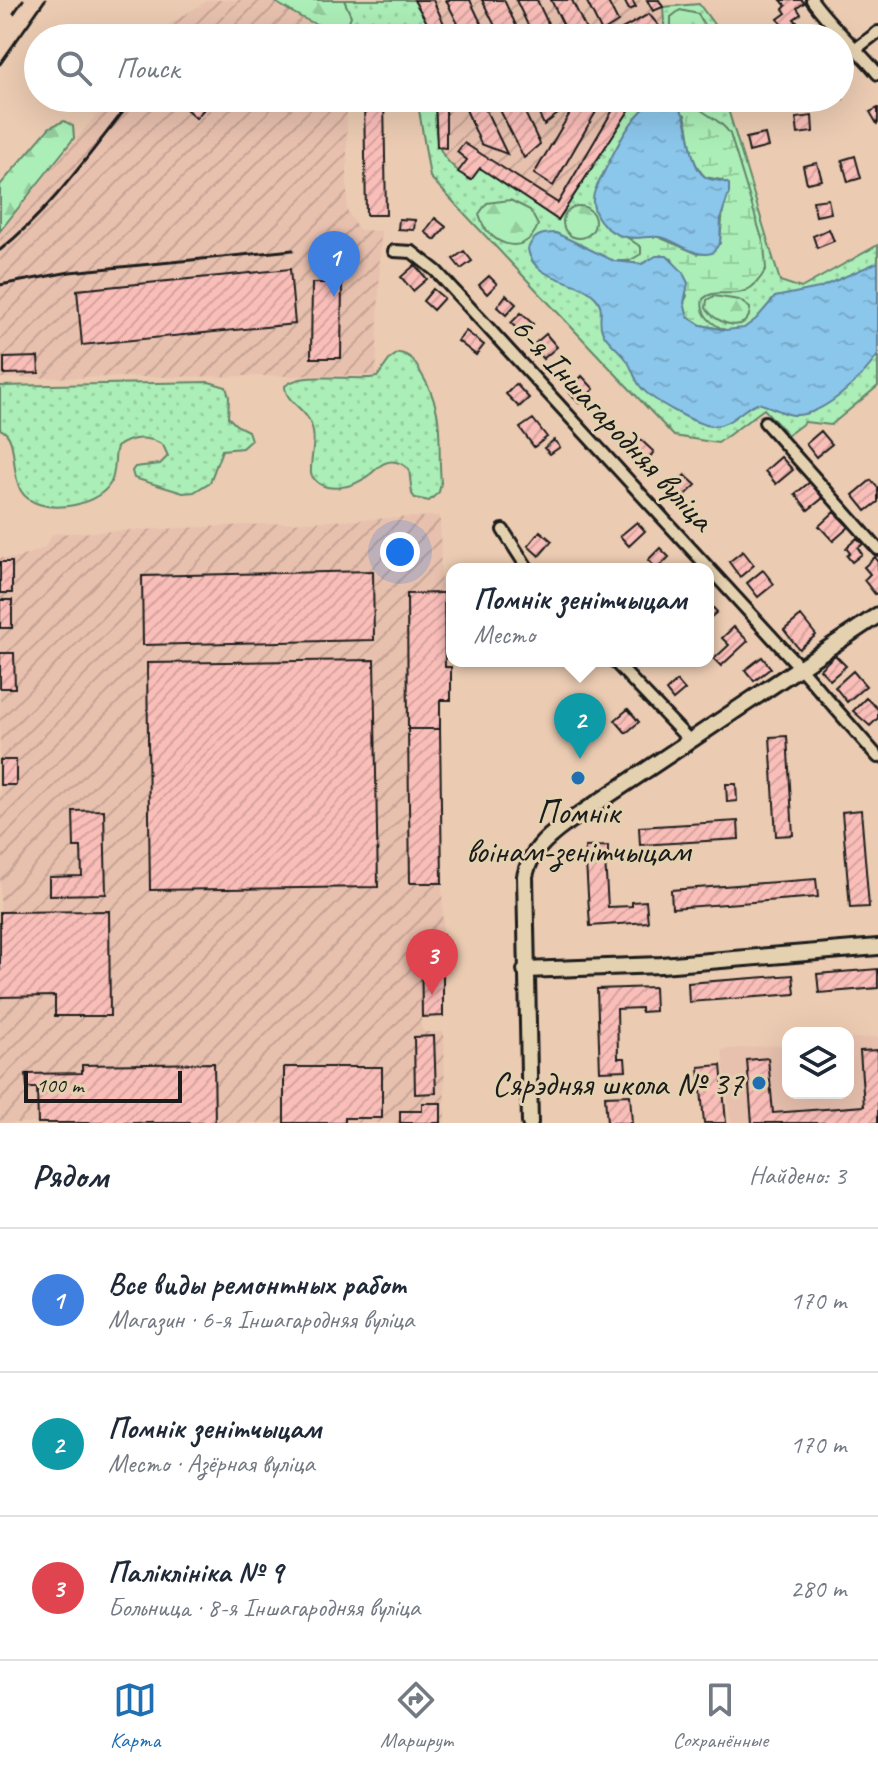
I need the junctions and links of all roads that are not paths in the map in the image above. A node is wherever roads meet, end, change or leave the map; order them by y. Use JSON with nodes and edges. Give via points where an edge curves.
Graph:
{"nodes":[{"id":1,"x":812,"y":0,"type":"edge"},
{"id":2,"x":829,"y":24,"type":"edge"},
{"id":3,"x":878,"y":32,"type":"edge"},
{"id":4,"x":854,"y":45,"type":"edge"},
{"id":5,"x":857,"y":48,"type":"junction"},
{"id":6,"x":878,"y":74,"type":"edge"},
{"id":7,"x":394,"y":251,"type":"dead end"},
{"id":8,"x":765,"y":422,"type":"dead end"},
{"id":9,"x":503,"y":530,"type":"dead end"},
{"id":10,"x":878,"y":549,"type":"edge"},
{"id":11,"x":524,"y":563,"type":"edge"},
{"id":12,"x":704,"y":563,"type":"edge"},
{"id":13,"x":714,"y":574,"type":"edge"},
{"id":14,"x":878,"y":615,"type":"edge"},
{"id":15,"x":620,"y":667,"type":"edge"},
{"id":16,"x":799,"y":667,"type":"junction"},
{"id":17,"x":690,"y":741,"type":"junction"},
{"id":18,"x":878,"y":757,"type":"edge"},
{"id":19,"x":878,"y":947,"type":"edge"},
{"id":20,"x":525,"y":970,"type":"junction"},
{"id":21,"x":530,"y":1123,"type":"edge"}],
"edges":[{"from":1,"to":2,"type":"street"},
{"from":3,"to":5,"type":"street"},
{"from":4,"to":5,"type":"street"},
{"from":5,"to":6,"type":"street"},
{"from":7,"to":12,"type":"street","name":"6-я Іншагародняя вуліца","via":[[412,252],[436,271]]},
{"from":8,"to":10,"type":"street"},
{"from":9,"to":11,"type":"street"},
{"from":13,"to":16,"type":"street","name":"6-я Іншагародняя вуліца"},
{"from":14,"to":16,"type":"street"},
{"from":15,"to":17,"type":"street"},
{"from":16,"to":17,"type":"street"},
{"from":16,"to":18,"type":"street","name":"6-я Іншагародняя вуліца"},
{"from":17,"to":20,"type":"street","via":[[535,852],[525,876]]},
{"from":19,"to":20,"type":"street"},
{"from":20,"to":21,"type":"street"}]}
